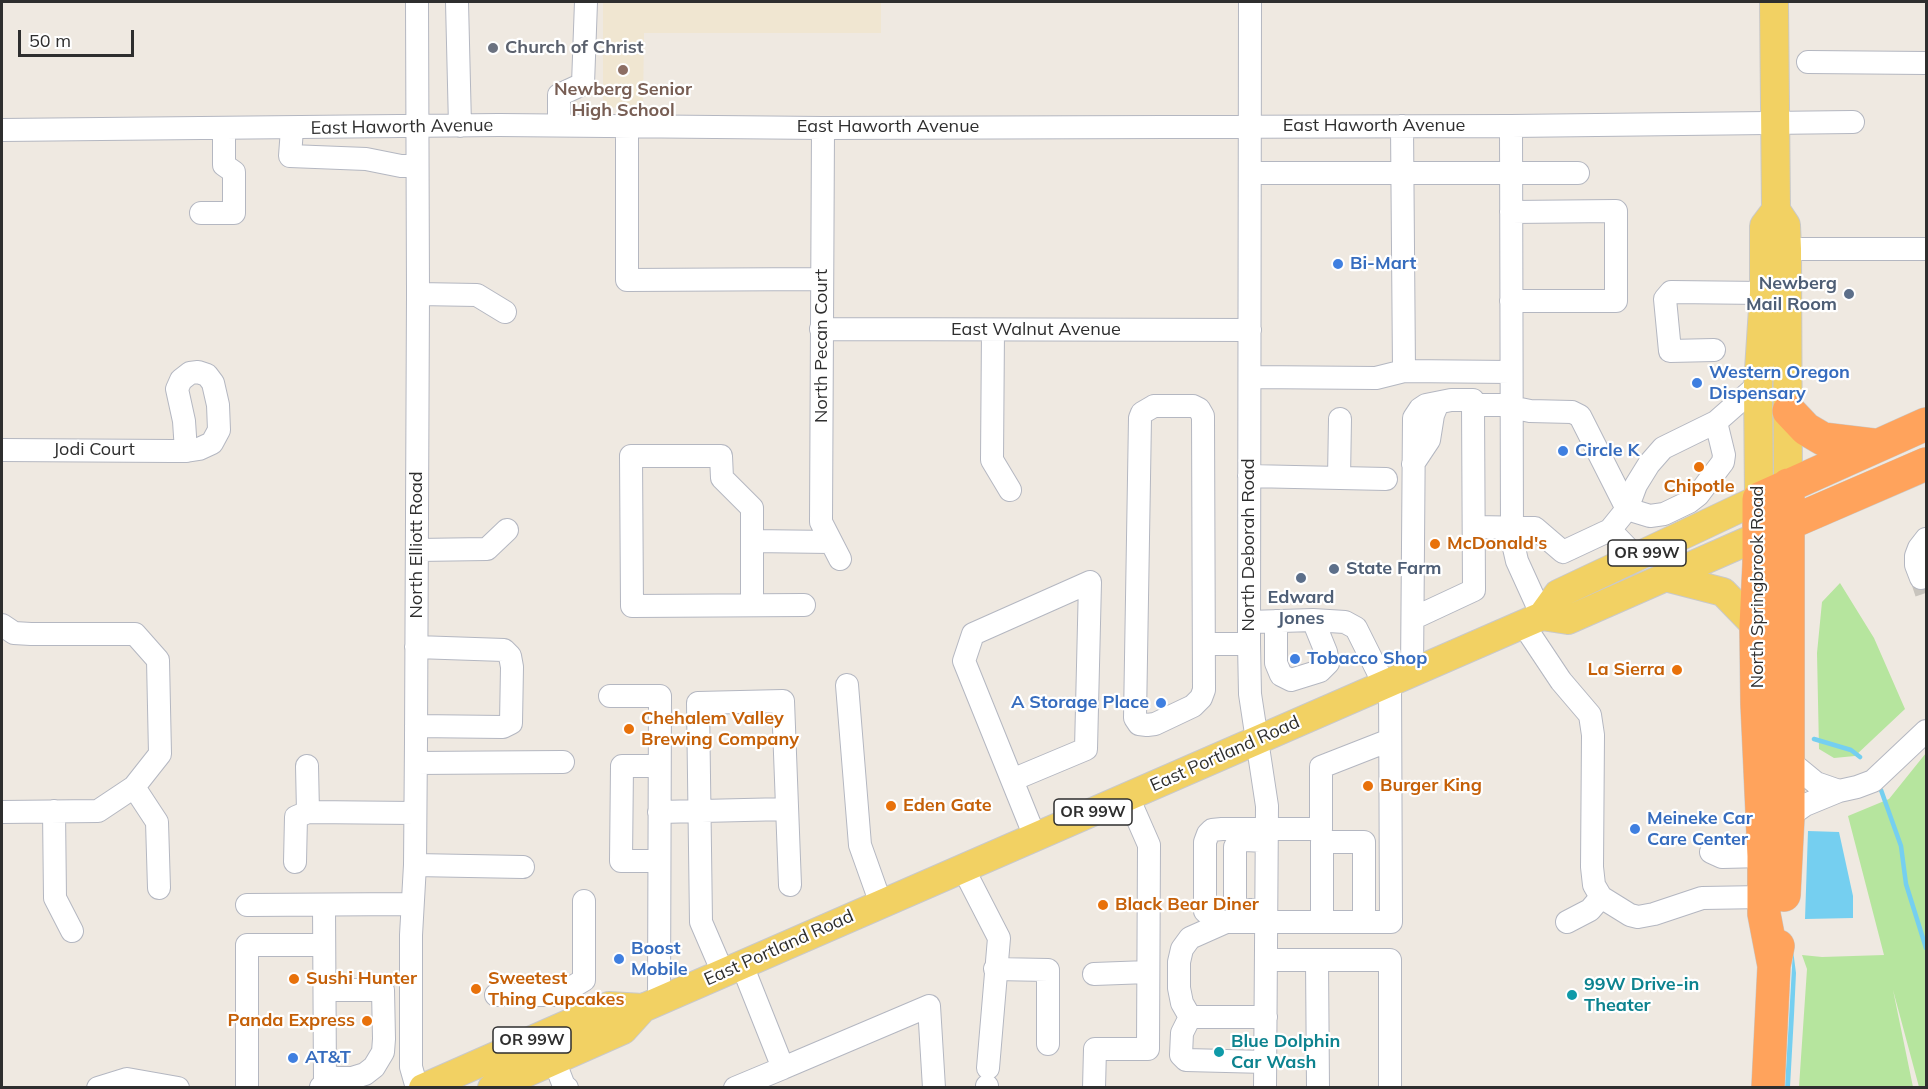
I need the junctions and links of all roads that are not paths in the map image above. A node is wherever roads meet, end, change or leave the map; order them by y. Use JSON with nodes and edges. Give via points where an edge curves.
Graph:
{"nodes":[{"id":1,"x":417,"y":2,"type":"edge"},
{"id":2,"x":458,"y":2,"type":"edge"},
{"id":3,"x":586,"y":2,"type":"edge"},
{"id":4,"x":1250,"y":2,"type":"edge"},
{"id":5,"x":1774,"y":2,"type":"edge"},
{"id":6,"x":1808,"y":62,"type":"dead end"},
{"id":7,"x":1926,"y":63,"type":"edge"},
{"id":8,"x":1853,"y":122,"type":"dead end"},
{"id":9,"x":1774,"y":123,"type":"junction"},
{"id":10,"x":558,"y":125,"type":"junction"},
{"id":11,"x":627,"y":125,"type":"junction"},
{"id":12,"x":460,"y":126,"type":"junction"},
{"id":13,"x":1250,"y":126,"type":"junction"},
{"id":14,"x":1402,"y":126,"type":"junction"},
{"id":15,"x":1511,"y":126,"type":"junction"},
{"id":16,"x":417,"y":127,"type":"junction"},
{"id":17,"x":824,"y":128,"type":"junction"},
{"id":18,"x":224,"y":129,"type":"junction"},
{"id":19,"x":292,"y":129,"type":"junction"},
{"id":20,"x":2,"y":130,"type":"edge"},
{"id":21,"x":417,"y":166,"type":"junction"},
{"id":22,"x":1250,"y":172,"type":"junction"},
{"id":23,"x":1578,"y":173,"type":"dead end"},
{"id":24,"x":1403,"y":174,"type":"junction"},
{"id":25,"x":1511,"y":174,"type":"junction"},
{"id":26,"x":1776,"y":210,"type":"junction"},
{"id":27,"x":1511,"y":212,"type":"junction"},
{"id":28,"x":201,"y":213,"type":"dead end"},
{"id":29,"x":1787,"y":249,"type":"junction"},
{"id":30,"x":1926,"y":249,"type":"edge"},
{"id":31,"x":822,"y":279,"type":"junction"},
{"id":32,"x":1764,"y":293,"type":"junction"},
{"id":33,"x":418,"y":294,"type":"junction"},
{"id":34,"x":1511,"y":301,"type":"junction"},
{"id":35,"x":506,"y":312,"type":"dead end"},
{"id":36,"x":821,"y":329,"type":"junction"},
{"id":37,"x":993,"y":330,"type":"junction"},
{"id":38,"x":1250,"y":330,"type":"junction"},
{"id":39,"x":1714,"y":350,"type":"dead end"},
{"id":40,"x":1404,"y":371,"type":"junction"},
{"id":41,"x":1512,"y":372,"type":"junction"},
{"id":42,"x":1250,"y":377,"type":"junction"},
{"id":43,"x":1758,"y":385,"type":"junction"},
{"id":44,"x":1473,"y":405,"type":"junction"},
{"id":45,"x":1512,"y":407,"type":"junction"},
{"id":46,"x":1788,"y":411,"type":"junction"},
{"id":47,"x":1340,"y":419,"type":"dead end"},
{"id":48,"x":1716,"y":422,"type":"junction"},
{"id":49,"x":1926,"y":424,"type":"edge"},
{"id":50,"x":1878,"y":445,"type":"junction"},
{"id":51,"x":2,"y":450,"type":"edge"},
{"id":52,"x":186,"y":451,"type":"dead end"},
{"id":53,"x":1926,"y":464,"type":"edge"},
{"id":54,"x":1250,"y":476,"type":"junction"},
{"id":55,"x":1339,"y":478,"type":"junction"},
{"id":56,"x":1386,"y":479,"type":"dead end"},
{"id":57,"x":1788,"y":485,"type":"junction"},
{"id":58,"x":1010,"y":490,"type":"dead end"},
{"id":59,"x":1759,"y":499,"type":"junction"},
{"id":60,"x":1627,"y":509,"type":"junction"},
{"id":61,"x":1474,"y":527,"type":"junction"},
{"id":62,"x":1512,"y":528,"type":"junction"},
{"id":63,"x":507,"y":530,"type":"dead end"},
{"id":64,"x":1610,"y":530,"type":"junction"},
{"id":65,"x":1773,"y":530,"type":"junction"},
{"id":66,"x":1926,"y":539,"type":"edge"},
{"id":67,"x":752,"y":541,"type":"junction"},
{"id":68,"x":417,"y":550,"type":"junction"},
{"id":69,"x":1637,"y":558,"type":"junction"},
{"id":70,"x":1665,"y":577,"type":"junction"},
{"id":71,"x":1921,"y":578,"type":"dead end"},
{"id":72,"x":752,"y":605,"type":"junction"},
{"id":73,"x":804,"y":605,"type":"dead end"},
{"id":74,"x":1414,"y":618,"type":"junction"},
{"id":75,"x":1313,"y":620,"type":"junction"},
{"id":76,"x":1533,"y":620,"type":"junction"},
{"id":77,"x":1276,"y":621,"type":"junction"},
{"id":78,"x":2,"y":625,"type":"edge"},
{"id":79,"x":1756,"y":626,"type":"junction"},
{"id":80,"x":1249,"y":633,"type":"junction"},
{"id":81,"x":1205,"y":644,"type":"junction"},
{"id":82,"x":416,"y":647,"type":"junction"},
{"id":83,"x":1395,"y":679,"type":"junction"},
{"id":84,"x":847,"y":685,"type":"dead end"},
{"id":85,"x":610,"y":696,"type":"dead end"},
{"id":86,"x":416,"y":726,"type":"junction"},
{"id":87,"x":1926,"y":730,"type":"edge"},
{"id":88,"x":1258,"y":740,"type":"junction"},
{"id":89,"x":1390,"y":740,"type":"junction"},
{"id":90,"x":1788,"y":760,"type":"junction"},
{"id":91,"x":563,"y":762,"type":"dead end"},
{"id":92,"x":416,"y":763,"type":"junction"},
{"id":93,"x":307,"y":766,"type":"dead end"},
{"id":94,"x":659,"y":766,"type":"junction"},
{"id":95,"x":1012,"y":780,"type":"junction"},
{"id":96,"x":134,"y":787,"type":"junction"},
{"id":97,"x":1839,"y":791,"type":"junction"},
{"id":98,"x":1128,"y":797,"type":"junction"},
{"id":99,"x":787,"y":809,"type":"junction"},
{"id":100,"x":700,"y":811,"type":"junction"},
{"id":101,"x":2,"y":812,"type":"edge"},
{"id":102,"x":54,"y":812,"type":"junction"},
{"id":103,"x":308,"y":812,"type":"junction"},
{"id":104,"x":659,"y":812,"type":"junction"},
{"id":105,"x":415,"y":813,"type":"junction"},
{"id":106,"x":1788,"y":817,"type":"junction"},
{"id":107,"x":1222,"y":829,"type":"junction"},
{"id":108,"x":1267,"y":835,"type":"junction"},
{"id":109,"x":1322,"y":835,"type":"junction"},
{"id":110,"x":1035,"y":837,"type":"junction"},
{"id":111,"x":1712,"y":852,"type":"dead end"},
{"id":112,"x":1764,"y":856,"type":"junction"},
{"id":113,"x":659,"y":861,"type":"junction"},
{"id":114,"x":295,"y":862,"type":"dead end"},
{"id":115,"x":415,"y":865,"type":"junction"},
{"id":116,"x":523,"y":867,"type":"dead end"},
{"id":117,"x":963,"y":868,"type":"junction"},
{"id":118,"x":790,"y":885,"type":"dead end"},
{"id":119,"x":159,"y":888,"type":"dead end"},
{"id":120,"x":1601,"y":897,"type":"junction"},
{"id":121,"x":584,"y":901,"type":"dead end"},
{"id":122,"x":412,"y":904,"type":"junction"},
{"id":123,"x":881,"y":904,"type":"junction"},
{"id":124,"x":247,"y":905,"type":"dead end"},
{"id":125,"x":324,"y":905,"type":"junction"},
{"id":126,"x":1774,"y":905,"type":"junction"},
{"id":127,"x":1205,"y":911,"type":"junction"},
{"id":128,"x":1267,"y":916,"type":"junction"},
{"id":129,"x":1226,"y":922,"type":"junction"},
{"id":130,"x":1323,"y":922,"type":"junction"},
{"id":131,"x":1364,"y":922,"type":"junction"},
{"id":132,"x":1567,"y":922,"type":"dead end"},
{"id":133,"x":72,"y":931,"type":"dead end"},
{"id":134,"x":1190,"y":938,"type":"junction"},
{"id":135,"x":324,"y":945,"type":"junction"},
{"id":136,"x":1266,"y":960,"type":"junction"},
{"id":137,"x":1317,"y":960,"type":"junction"},
{"id":138,"x":732,"y":969,"type":"junction"},
{"id":139,"x":995,"y":969,"type":"junction"},
{"id":140,"x":1148,"y":972,"type":"junction"},
{"id":141,"x":1094,"y":974,"type":"dead end"},
{"id":142,"x":325,"y":990,"type":"junction"},
{"id":143,"x":496,"y":995,"type":"dead end"},
{"id":144,"x":558,"y":995,"type":"junction"},
{"id":145,"x":651,"y":1004,"type":"junction"},
{"id":146,"x":1190,"y":1017,"type":"junction"},
{"id":147,"x":1266,"y":1017,"type":"junction"},
{"id":148,"x":571,"y":1023,"type":"junction"},
{"id":149,"x":1048,"y":1044,"type":"dead end"},
{"id":150,"x":1266,"y":1056,"type":"junction"},
{"id":151,"x":554,"y":1060,"type":"junction"},
{"id":152,"x":783,"y":1068,"type":"junction"},
{"id":153,"x":987,"y":1080,"type":"edge"},
{"id":154,"x":323,"y":1081,"type":"edge"},
{"id":155,"x":565,"y":1087,"type":"edge"},
{"id":156,"x":737,"y":1087,"type":"edge"},
{"id":157,"x":98,"y":1088,"type":"edge"},
{"id":158,"x":178,"y":1088,"type":"edge"},
{"id":159,"x":247,"y":1088,"type":"edge"},
{"id":160,"x":417,"y":1088,"type":"edge"},
{"id":161,"x":423,"y":1088,"type":"edge"},
{"id":162,"x":492,"y":1088,"type":"edge"},
{"id":163,"x":934,"y":1088,"type":"edge"},
{"id":164,"x":1094,"y":1088,"type":"edge"},
{"id":165,"x":1265,"y":1088,"type":"edge"},
{"id":166,"x":1318,"y":1088,"type":"edge"},
{"id":167,"x":1390,"y":1088,"type":"edge"},
{"id":168,"x":1768,"y":1088,"type":"edge"}],
"edges":[{"from":1,"to":16,"type":"street","name":"North Elliott Road"},
{"from":2,"to":12,"type":"street"},
{"from":3,"to":10,"type":"street","via":[[583,84],[558,95]]},
{"from":4,"to":13,"type":"street","name":"North Deborah Road"},
{"from":5,"to":9,"type":"main road","name":"North Springbrook Road"},
{"from":6,"to":7,"type":"street"},
{"from":8,"to":9,"type":"street","name":"East Haworth Avenue"},
{"from":9,"to":15,"type":"street","name":"East Haworth Avenue"},
{"from":9,"to":26,"type":"main road","name":"North Springbrook Road"},
{"from":10,"to":11,"type":"street","name":"East Haworth Avenue"},
{"from":10,"to":12,"type":"street","name":"East Haworth Avenue"},
{"from":11,"to":17,"type":"street","name":"East Haworth Avenue"},
{"from":11,"to":31,"type":"street","via":[[627,280]]},
{"from":12,"to":16,"type":"street","name":"East Haworth Avenue"},
{"from":13,"to":14,"type":"street","name":"East Haworth Avenue"},
{"from":13,"to":17,"type":"street","name":"East Haworth Avenue"},
{"from":13,"to":22,"type":"street","name":"North Deborah Road"},
{"from":14,"to":15,"type":"street","name":"East Haworth Avenue"},
{"from":14,"to":24,"type":"street"},
{"from":15,"to":25,"type":"street"},
{"from":16,"to":19,"type":"street","name":"East Haworth Avenue"},
{"from":16,"to":21,"type":"street","name":"North Elliott Road"},
{"from":17,"to":31,"type":"street","name":"North Pecan Court"},
{"from":18,"to":19,"type":"street","name":"East Haworth Avenue"},
{"from":18,"to":20,"type":"street","name":"East Haworth Avenue"},
{"from":18,"to":28,"type":"street","via":[[224,165],[234,172],[234,213]]},
{"from":19,"to":21,"type":"street","via":[[290,156]]},
{"from":21,"to":33,"type":"street","name":"North Elliott Road"},
{"from":22,"to":24,"type":"street"},
{"from":22,"to":38,"type":"street","name":"North Deborah Road"},
{"from":23,"to":25,"type":"street"},
{"from":24,"to":25,"type":"street"},
{"from":24,"to":40,"type":"street"},
{"from":25,"to":27,"type":"street"},
{"from":26,"to":29,"type":"main road","name":"North Springbrook Road","via":[[1786,225]]},
{"from":26,"to":32,"type":"main road","name":"North Springbrook Road","via":[[1764,226]]},
{"from":27,"to":34,"type":"street"},
{"from":27,"to":34,"type":"street","via":[[1616,211],[1616,301]]},
{"from":29,"to":30,"type":"street"},
{"from":29,"to":46,"type":"main road","name":"North Springbrook Road"},
{"from":31,"to":36,"type":"street","name":"North Pecan Court"},
{"from":32,"to":39,"type":"street","via":[[1671,292],[1665,298],[1670,351]]},
{"from":32,"to":43,"type":"main road","name":"North Springbrook Road"},
{"from":33,"to":35,"type":"street","via":[[477,295]]},
{"from":33,"to":68,"type":"street","name":"North Elliott Road"},
{"from":34,"to":41,"type":"street"},
{"from":36,"to":37,"type":"street","name":"East Walnut Avenue"},
{"from":36,"to":67,"type":"street","name":"North Pecan Court","via":[[821,522],[836,550]]},
{"from":37,"to":38,"type":"street","name":"East Walnut Avenue"},
{"from":37,"to":58,"type":"street","via":[[992,460]]},
{"from":38,"to":42,"type":"street","name":"North Deborah Road"},
{"from":40,"to":41,"type":"street"},
{"from":40,"to":42,"type":"street","via":[[1376,378]]},
{"from":41,"to":45,"type":"street"},
{"from":42,"to":54,"type":"street","name":"North Deborah Road"},
{"from":43,"to":48,"type":"street"},
{"from":43,"to":59,"type":"main road","name":"North Springbrook Road"},
{"from":44,"to":45,"type":"street"},
{"from":44,"to":61,"type":"street"},
{"from":44,"to":74,"type":"street","via":[[1473,400],[1451,400],[1423,407],[1415,415]]},
{"from":45,"to":60,"type":"street","via":[[1580,416]]},
{"from":45,"to":62,"type":"street"},
{"from":46,"to":50,"type":"highway","via":[[1823,439]]},
{"from":46,"to":57,"type":"main road","name":"North Springbrook Road"},
{"from":47,"to":55,"type":"street"},
{"from":48,"to":60,"type":"street","via":[[1663,447],[1645,471]]},
{"from":48,"to":60,"type":"street","via":[[1723,462],[1698,495],[1664,514],[1650,516]]},
{"from":49,"to":50,"type":"highway","name":"East Portland Road","number":"OR 99W"},
{"from":50,"to":57,"type":"highway","name":"East Portland Road","number":"OR 99W"},
{"from":51,"to":52,"type":"street","name":"Jodi Court"},
{"from":53,"to":65,"type":"highway","name":"East Portland Road","number":"OR 99W"},
{"from":54,"to":55,"type":"street"},
{"from":54,"to":80,"type":"street","name":"North Deborah Road"},
{"from":55,"to":56,"type":"street"},
{"from":57,"to":59,"type":"highway","name":"East Portland Road","number":"OR 99W"},
{"from":57,"to":65,"type":"highway","name":"North Springbrook Road"},
{"from":59,"to":65,"type":"highway","name":"North Springbrook Road"},
{"from":59,"to":69,"type":"main road","name":"East Portland Road","number":"OR 99W"},
{"from":60,"to":64,"type":"street"},
{"from":61,"to":62,"type":"street"},
{"from":61,"to":74,"type":"street","via":[[1474,590]]},
{"from":62,"to":64,"type":"street","via":[[1535,528],[1563,552]]},
{"from":62,"to":76,"type":"street"},
{"from":63,"to":68,"type":"street","via":[[487,549]]},
{"from":64,"to":69,"type":"street"},
{"from":65,"to":70,"type":"main road","name":"East Portland Road","number":"OR 99W"},
{"from":65,"to":79,"type":"highway","name":"North Springbrook Road"},
{"from":65,"to":90,"type":"highway","name":"North Springbrook Road"},
{"from":66,"to":71,"type":"street","via":[[1916,556]]},
{"from":67,"to":72,"type":"street"},
{"from":67,"to":72,"type":"street","via":[[752,508],[722,478],[721,456],[631,456],[632,606]]},
{"from":68,"to":82,"type":"street","name":"North Elliott Road"},
{"from":69,"to":76,"type":"main road","name":"East Portland Road","number":"OR 99W","via":[[1558,594]]},
{"from":70,"to":76,"type":"main road","name":"East Portland Road","number":"OR 99W","via":[[1568,620]]},
{"from":70,"to":79,"type":"main road","via":[[1723,592]]},
{"from":72,"to":73,"type":"street"},
{"from":74,"to":83,"type":"street"},
{"from":75,"to":77,"type":"street"},
{"from":75,"to":77,"type":"street","via":[[1328,663],[1320,671],[1291,680],[1281,675],[1276,663]]},
{"from":75,"to":83,"type":"street","via":[[1345,622],[1356,628]]},
{"from":76,"to":83,"type":"main road","name":"East Portland Road","number":"OR 99W"},
{"from":76,"to":120,"type":"street","via":[[1561,681],[1590,715],[1592,867],[1594,885]]},
{"from":77,"to":80,"type":"street"},
{"from":78,"to":96,"type":"street","via":[[14,633],[135,634],[158,660],[160,754]]},
{"from":79,"to":112,"type":"highway","name":"North Springbrook Road"},
{"from":80,"to":81,"type":"street"},
{"from":80,"to":88,"type":"street","name":"North Deborah Road","via":[[1250,694]]},
{"from":81,"to":81,"type":"street","via":[[1203,416],[1193,406],[1154,406],[1140,418],[1135,718],[1139,724],[1155,724],[1201,699]]},
{"from":82,"to":86,"type":"street","name":"North Elliott Road"},
{"from":82,"to":86,"type":"street","via":[[504,650],[512,667],[511,723],[503,727]]},
{"from":83,"to":88,"type":"main road","name":"East Portland Road","number":"OR 99W"},
{"from":83,"to":89,"type":"street"},
{"from":84,"to":123,"type":"street","via":[[860,845]]},
{"from":85,"to":94,"type":"street","via":[[660,696]]},
{"from":86,"to":92,"type":"street","name":"North Elliott Road"},
{"from":87,"to":97,"type":"street","via":[[1873,781]]},
{"from":88,"to":98,"type":"main road","name":"East Portland Road","number":"OR 99W"},
{"from":88,"to":108,"type":"street","name":"North Deborah Road","via":[[1268,806]]},
{"from":89,"to":109,"type":"street","via":[[1321,767]]},
{"from":89,"to":131,"type":"street","via":[[1391,922]]},
{"from":90,"to":97,"type":"street","via":[[1816,783]]},
{"from":90,"to":106,"type":"highway","name":"North Springbrook Road"},
{"from":91,"to":92,"type":"street"},
{"from":92,"to":105,"type":"street","name":"North Elliott Road"},
{"from":93,"to":103,"type":"street"},
{"from":94,"to":104,"type":"street"},
{"from":94,"to":113,"type":"street","via":[[622,766],[621,849],[621,861]]},
{"from":95,"to":95,"type":"street","via":[[964,661],[973,634],[1090,582],[1086,748]]},
{"from":95,"to":110,"type":"street"},
{"from":96,"to":102,"type":"street","via":[[98,811]]},
{"from":96,"to":119,"type":"street","via":[[157,822]]},
{"from":97,"to":106,"type":"street"},
{"from":98,"to":110,"type":"main road","name":"East Portland Road","number":"OR 99W"},
{"from":98,"to":140,"type":"street","via":[[1149,845]]},
{"from":99,"to":100,"type":"street"},
{"from":99,"to":100,"type":"street","via":[[783,701],[698,703]]},
{"from":99,"to":118,"type":"street"},
{"from":100,"to":104,"type":"street"},
{"from":100,"to":138,"type":"street","via":[[701,922]]},
{"from":101,"to":102,"type":"street"},
{"from":102,"to":133,"type":"street","via":[[55,898]]},
{"from":103,"to":105,"type":"street"},
{"from":103,"to":114,"type":"street","via":[[296,817]]},
{"from":104,"to":113,"type":"street"},
{"from":105,"to":115,"type":"street","name":"North Elliott Road"},
{"from":106,"to":126,"type":"highway","name":"North Springbrook Road"},
{"from":107,"to":108,"type":"street"},
{"from":107,"to":127,"type":"street","via":[[1212,830],[1205,842]]},
{"from":107,"to":129,"type":"street","via":[[1216,837],[1216,914]]},
{"from":108,"to":109,"type":"street"},
{"from":108,"to":128,"type":"street","name":"North Deborah Road"},
{"from":108,"to":128,"type":"street","via":[[1238,842],[1235,847],[1235,901],[1241,910]]},
{"from":109,"to":130,"type":"street"},
{"from":109,"to":131,"type":"street","via":[[1364,842]]},
{"from":110,"to":117,"type":"main road","name":"East Portland Road","number":"OR 99W"},
{"from":111,"to":112,"type":"street","via":[[1722,857]]},
{"from":112,"to":126,"type":"highway","via":[[1774,856]]},
{"from":113,"to":145,"type":"street"},
{"from":115,"to":116,"type":"street"},
{"from":115,"to":122,"type":"street","name":"North Elliott Road"},
{"from":117,"to":123,"type":"main road","name":"East Portland Road","number":"OR 99W"},
{"from":117,"to":139,"type":"street","via":[[999,938]]},
{"from":120,"to":126,"type":"street","via":[[1638,917],[1702,898]]},
{"from":120,"to":132,"type":"street","via":[[1590,910]]},
{"from":121,"to":144,"type":"street","via":[[584,980]]},
{"from":122,"to":125,"type":"street"},
{"from":122,"to":160,"type":"street","name":"North Elliott Road","via":[[411,1067]]},
{"from":123,"to":138,"type":"main road","name":"East Portland Road","number":"OR 99W"},
{"from":124,"to":125,"type":"street"},
{"from":125,"to":135,"type":"street"},
{"from":126,"to":168,"type":"highway","name":"North Springbrook Road"},
{"from":127,"to":129,"type":"street","via":[[1216,921]]},
{"from":127,"to":134,"type":"street"},
{"from":128,"to":129,"type":"street"},
{"from":128,"to":130,"type":"street"},
{"from":128,"to":136,"type":"street","name":"North Deborah Road"},
{"from":129,"to":134,"type":"street"},
{"from":130,"to":131,"type":"street"},
{"from":134,"to":146,"type":"street","via":[[1182,949],[1179,971],[1182,1003]]},
{"from":135,"to":142,"type":"street"},
{"from":135,"to":159,"type":"street","via":[[247,945]]},
{"from":136,"to":137,"type":"street"},
{"from":136,"to":147,"type":"street","name":"North Deborah Road"},
{"from":137,"to":166,"type":"street"},
{"from":137,"to":167,"type":"street","via":[[1390,960]]},
{"from":138,"to":145,"type":"main road","name":"East Portland Road","number":"OR 99W"},
{"from":138,"to":152,"type":"street"},
{"from":139,"to":149,"type":"street","via":[[1048,970]]},
{"from":139,"to":153,"type":"street"},
{"from":140,"to":141,"type":"street"},
{"from":140,"to":164,"type":"street","via":[[1148,1049],[1095,1049]]},
{"from":142,"to":154,"type":"street"},
{"from":142,"to":154,"type":"street","via":[[383,990],[384,1039],[383,1052],[365,1074]]},
{"from":143,"to":144,"type":"street"},
{"from":144,"to":148,"type":"street"},
{"from":145,"to":148,"type":"main road","name":"East Portland Road","number":"OR 99W","via":[[609,1006]]},
{"from":145,"to":151,"type":"main road","name":"East Portland Road","number":"OR 99W","via":[[623,1030]]},
{"from":146,"to":147,"type":"street"},
{"from":146,"to":150,"type":"street","via":[[1182,1033],[1181,1055],[1186,1060]]},
{"from":147,"to":150,"type":"street","name":"North Deborah Road"},
{"from":148,"to":161,"type":"main road","name":"East Portland Road","number":"OR 99W"},
{"from":150,"to":165,"type":"street","name":"North Deborah Road"},
{"from":151,"to":155,"type":"street"},
{"from":151,"to":162,"type":"main road","name":"East Portland Road","number":"OR 99W"},
{"from":152,"to":156,"type":"street"},
{"from":152,"to":163,"type":"street","via":[[929,1006]]},
{"from":157,"to":158,"type":"street","via":[[127,1079]]}]}
